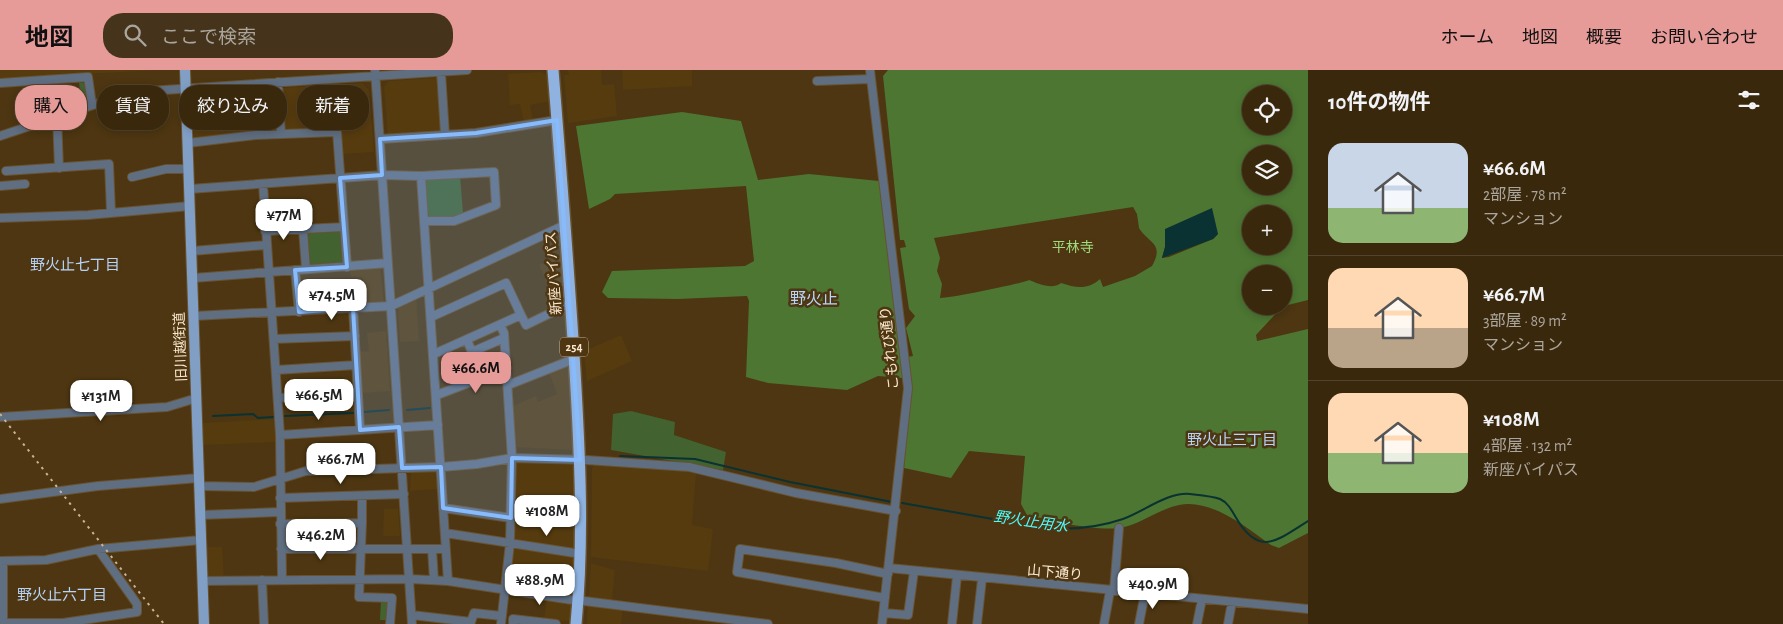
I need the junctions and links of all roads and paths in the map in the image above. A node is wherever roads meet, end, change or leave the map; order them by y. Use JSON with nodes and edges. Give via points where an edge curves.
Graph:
{"nodes":[{"id":1,"x":186,"y":70,"type":"edge"},
{"id":2,"x":467,"y":70,"type":"edge"},
{"id":3,"x":553,"y":70,"type":"edge"},
{"id":4,"x":560,"y":70,"type":"edge"},
{"id":5,"x":870,"y":70,"type":"edge"},
{"id":6,"x":442,"y":72,"type":"junction"},
{"id":7,"x":375,"y":73,"type":"edge"},
{"id":8,"x":871,"y":80,"type":"junction"},
{"id":9,"x":817,"y":81,"type":"dead end"},
{"id":10,"x":0,"y":82,"type":"edge"},
{"id":11,"x":278,"y":82,"type":"junction"},
{"id":12,"x":186,"y":85,"type":"edge"},
{"id":13,"x":223,"y":85,"type":"edge"},
{"id":14,"x":179,"y":88,"type":"edge"},
{"id":15,"x":92,"y":105,"type":"junction"},
{"id":16,"x":87,"y":107,"type":"edge"},
{"id":17,"x":557,"y":120,"type":"junction"},
{"id":18,"x":17,"y":130,"type":"edge"},
{"id":19,"x":57,"y":130,"type":"edge"},
{"id":20,"x":188,"y":130,"type":"edge"},
{"id":21,"x":282,"y":134,"type":"junction"},
{"id":22,"x":445,"y":135,"type":"junction"},
{"id":23,"x":0,"y":136,"type":"edge"},
{"id":24,"x":380,"y":139,"type":"junction"},
{"id":25,"x":188,"y":143,"type":"junction"},
{"id":26,"x":59,"y":168,"type":"junction"},
{"id":27,"x":189,"y":169,"type":"junction"},
{"id":28,"x":6,"y":171,"type":"dead end"},
{"id":29,"x":382,"y":175,"type":"junction"},
{"id":30,"x":420,"y":176,"type":"junction"},
{"id":31,"x":132,"y":177,"type":"dead end"},
{"id":32,"x":340,"y":178,"type":"junction"},
{"id":33,"x":25,"y":184,"type":"dead end"},
{"id":34,"x":263,"y":184,"type":"junction"},
{"id":35,"x":0,"y":186,"type":"edge"},
{"id":36,"x":190,"y":189,"type":"junction"},
{"id":37,"x":190,"y":206,"type":"junction"},
{"id":38,"x":111,"y":212,"type":"junction"},
{"id":39,"x":0,"y":218,"type":"edge"},
{"id":40,"x":425,"y":221,"type":"junction"},
{"id":41,"x":565,"y":225,"type":"junction"},
{"id":42,"x":344,"y":226,"type":"junction"},
{"id":43,"x":303,"y":229,"type":"junction"},
{"id":44,"x":265,"y":231,"type":"junction"},
{"id":45,"x":266,"y":245,"type":"junction"},
{"id":46,"x":192,"y":251,"type":"junction"},
{"id":47,"x":388,"y":264,"type":"junction"},
{"id":48,"x":347,"y":266,"type":"junction"},
{"id":49,"x":306,"y":269,"type":"junction"},
{"id":50,"x":296,"y":270,"type":"junction"},
{"id":51,"x":268,"y":272,"type":"junction"},
{"id":52,"x":193,"y":278,"type":"junction"},
{"id":53,"x":428,"y":289,"type":"junction"},
{"id":54,"x":571,"y":303,"type":"junction"},
{"id":55,"x":391,"y":306,"type":"junction"},
{"id":56,"x":353,"y":308,"type":"junction"},
{"id":57,"x":299,"y":312,"type":"junction"},
{"id":58,"x":272,"y":314,"type":"junction"},
{"id":59,"x":521,"y":315,"type":"junction"},
{"id":60,"x":194,"y":316,"type":"junction"},
{"id":61,"x":431,"y":317,"type":"junction"},
{"id":62,"x":500,"y":325,"type":"junction"},
{"id":63,"x":355,"y":336,"type":"junction"},
{"id":64,"x":504,"y":338,"type":"junction"},
{"id":65,"x":274,"y":339,"type":"junction"},
{"id":66,"x":467,"y":340,"type":"junction"},
{"id":67,"x":434,"y":354,"type":"junction"},
{"id":68,"x":574,"y":359,"type":"junction"},
{"id":69,"x":356,"y":365,"type":"junction"},
{"id":70,"x":507,"y":368,"type":"junction"},
{"id":71,"x":276,"y":370,"type":"junction"},
{"id":72,"x":508,"y":385,"type":"junction"},
{"id":73,"x":358,"y":394,"type":"junction"},
{"id":74,"x":437,"y":395,"type":"junction"},
{"id":75,"x":197,"y":398,"type":"junction"},
{"id":76,"x":278,"y":398,"type":"junction"},
{"id":77,"x":0,"y":417,"type":"edge"},
{"id":78,"x":438,"y":424,"type":"junction"},
{"id":79,"x":400,"y":427,"type":"junction"},
{"id":80,"x":360,"y":430,"type":"junction"},
{"id":81,"x":280,"y":434,"type":"junction"},
{"id":82,"x":512,"y":458,"type":"junction"},
{"id":83,"x":583,"y":460,"type":"junction"},
{"id":84,"x":441,"y":467,"type":"junction"},
{"id":85,"x":402,"y":468,"type":"junction"},
{"id":86,"x":280,"y":479,"type":"junction"},
{"id":87,"x":199,"y":482,"type":"junction"},
{"id":88,"x":404,"y":494,"type":"junction"},
{"id":89,"x":362,"y":496,"type":"junction"},
{"id":90,"x":280,"y":498,"type":"junction"},
{"id":91,"x":0,"y":499,"type":"edge"},
{"id":92,"x":444,"y":508,"type":"junction"},
{"id":93,"x":896,"y":511,"type":"junction"},
{"id":94,"x":280,"y":512,"type":"junction"},
{"id":95,"x":200,"y":514,"type":"junction"},
{"id":96,"x":511,"y":518,"type":"junction"},
{"id":97,"x":362,"y":523,"type":"junction"},
{"id":98,"x":280,"y":524,"type":"junction"},
{"id":99,"x":1119,"y":528,"type":"dead end"},
{"id":100,"x":445,"y":533,"type":"junction"},
{"id":101,"x":201,"y":540,"type":"junction"},
{"id":102,"x":510,"y":543,"type":"junction"},
{"id":103,"x":408,"y":548,"type":"junction"},
{"id":104,"x":98,"y":549,"type":"junction"},
{"id":105,"x":281,"y":549,"type":"junction"},
{"id":106,"x":432,"y":549,"type":"junction"},
{"id":107,"x":446,"y":549,"type":"junction"},
{"id":108,"x":361,"y":550,"type":"junction"},
{"id":109,"x":580,"y":554,"type":"junction"},
{"id":110,"x":2,"y":561,"type":"edge"},
{"id":111,"x":889,"y":571,"type":"junction"},
{"id":112,"x":914,"y":571,"type":"junction"},
{"id":113,"x":957,"y":576,"type":"junction"},
{"id":114,"x":410,"y":578,"type":"junction"},
{"id":115,"x":982,"y":578,"type":"junction"},
{"id":116,"x":282,"y":579,"type":"junction"},
{"id":117,"x":361,"y":579,"type":"junction"},
{"id":118,"x":262,"y":580,"type":"junction"},
{"id":119,"x":434,"y":580,"type":"junction"},
{"id":120,"x":202,"y":581,"type":"junction"},
{"id":121,"x":448,"y":581,"type":"junction"},
{"id":122,"x":506,"y":589,"type":"junction"},
{"id":123,"x":1112,"y":590,"type":"junction"},
{"id":124,"x":1145,"y":593,"type":"junction"},
{"id":125,"x":885,"y":598,"type":"junction"},
{"id":126,"x":1202,"y":599,"type":"junction"},
{"id":127,"x":581,"y":601,"type":"junction"},
{"id":128,"x":1232,"y":602,"type":"junction"},
{"id":129,"x":1308,"y":609,"type":"edge"},
{"id":130,"x":884,"y":613,"type":"junction"},
{"id":131,"x":412,"y":615,"type":"junction"},
{"id":132,"x":501,"y":620,"type":"edge"},
{"id":133,"x":536,"y":622,"type":"edge"},
{"id":134,"x":204,"y":624,"type":"edge"},
{"id":135,"x":264,"y":624,"type":"edge"},
{"id":136,"x":390,"y":624,"type":"edge"},
{"id":137,"x":412,"y":624,"type":"edge"},
{"id":138,"x":513,"y":624,"type":"edge"},
{"id":139,"x":556,"y":624,"type":"edge"},
{"id":140,"x":576,"y":624,"type":"edge"},
{"id":141,"x":582,"y":624,"type":"edge"},
{"id":142,"x":768,"y":624,"type":"edge"},
{"id":143,"x":882,"y":624,"type":"edge"},
{"id":144,"x":952,"y":624,"type":"edge"},
{"id":145,"x":977,"y":624,"type":"edge"},
{"id":146,"x":1104,"y":624,"type":"edge"},
{"id":147,"x":1139,"y":624,"type":"edge"},
{"id":148,"x":1196,"y":624,"type":"edge"},
{"id":149,"x":1228,"y":624,"type":"edge"}],
"edges":[{"from":1,"to":12,"type":"main road","name":"旧川越街道"},
{"from":2,"to":6,"type":"street"},
{"from":3,"to":17,"type":"highway","name":"新座バイパス","number":"254"},
{"from":4,"to":83,"type":"highway","name":"新座バイパス","number":"254"},
{"from":5,"to":8,"type":"street","name":"こもれび通り"},
{"from":6,"to":7,"type":"street"},
{"from":6,"to":22,"type":"street"},
{"from":7,"to":11,"type":"street"},
{"from":7,"to":24,"type":"street"},
{"from":8,"to":9,"type":"street"},
{"from":8,"to":93,"type":"street","name":"こもれび通り","via":[[908,388]]},
{"from":10,"to":15,"type":"street","via":[[88,76]]},
{"from":11,"to":13,"type":"street"},
{"from":11,"to":21,"type":"street"},
{"from":14,"to":15,"type":"street","via":[[134,94]]},
{"from":15,"to":16,"type":"street"},
{"from":17,"to":22,"type":"street"},
{"from":17,"to":41,"type":"highway","name":"新座バイパス","number":"254"},
{"from":18,"to":23,"type":"street"},
{"from":19,"to":26,"type":"street"},
{"from":20,"to":25,"type":"main road","name":"旧川越街道"},
{"from":21,"to":25,"type":"street"},
{"from":21,"to":32,"type":"street","via":[[336,132]]},
{"from":22,"to":24,"type":"street"},
{"from":24,"to":29,"type":"street"},
{"from":25,"to":27,"type":"main road","name":"旧川越街道"},
{"from":26,"to":28,"type":"street"},
{"from":26,"to":38,"type":"street","via":[[109,164]]},
{"from":27,"to":31,"type":"street","via":[[166,169]]},
{"from":27,"to":36,"type":"main road","name":"旧川越街道"},
{"from":29,"to":30,"type":"street"},
{"from":29,"to":32,"type":"street"},
{"from":29,"to":47,"type":"street"},
{"from":30,"to":40,"type":"street"},
{"from":30,"to":40,"type":"street","via":[[494,172],[496,205],[454,221]]},
{"from":32,"to":34,"type":"street"},
{"from":32,"to":42,"type":"street"},
{"from":33,"to":35,"type":"street"},
{"from":34,"to":36,"type":"street"},
{"from":34,"to":44,"type":"street"},
{"from":36,"to":37,"type":"main road","name":"旧川越街道"},
{"from":37,"to":38,"type":"street"},
{"from":37,"to":46,"type":"main road","name":"旧川越街道"},
{"from":38,"to":39,"type":"street"},
{"from":40,"to":53,"type":"street"},
{"from":41,"to":53,"type":"street"},
{"from":41,"to":54,"type":"highway","name":"新座バイパス","number":"254"},
{"from":42,"to":43,"type":"street"},
{"from":42,"to":48,"type":"street"},
{"from":43,"to":44,"type":"street"},
{"from":43,"to":49,"type":"street"},
{"from":44,"to":45,"type":"street"},
{"from":45,"to":46,"type":"street"},
{"from":45,"to":51,"type":"street"},
{"from":46,"to":52,"type":"main road","name":"旧川越街道"},
{"from":47,"to":48,"type":"street"},
{"from":47,"to":55,"type":"street"},
{"from":48,"to":49,"type":"street"},
{"from":49,"to":50,"type":"street"},
{"from":50,"to":51,"type":"street"},
{"from":50,"to":57,"type":"street"},
{"from":51,"to":52,"type":"street"},
{"from":51,"to":58,"type":"street"},
{"from":52,"to":60,"type":"main road","name":"旧川越街道"},
{"from":53,"to":55,"type":"street"},
{"from":53,"to":61,"type":"street"},
{"from":54,"to":59,"type":"street","via":[[526,324]]},
{"from":54,"to":68,"type":"highway","name":"新座バイパス","number":"254"},
{"from":55,"to":56,"type":"street"},
{"from":55,"to":79,"type":"street"},
{"from":56,"to":57,"type":"street"},
{"from":56,"to":63,"type":"street"},
{"from":57,"to":58,"type":"street"},
{"from":58,"to":60,"type":"street"},
{"from":58,"to":65,"type":"street"},
{"from":59,"to":61,"type":"street","via":[[506,283]]},
{"from":59,"to":62,"type":"street"},
{"from":60,"to":75,"type":"main road","name":"旧川越街道"},
{"from":61,"to":67,"type":"street"},
{"from":62,"to":64,"type":"street"},
{"from":62,"to":66,"type":"street"},
{"from":63,"to":65,"type":"street"},
{"from":63,"to":69,"type":"street"},
{"from":64,"to":66,"type":"street","via":[[472,352]]},
{"from":64,"to":70,"type":"street"},
{"from":65,"to":71,"type":"street"},
{"from":66,"to":67,"type":"street"},
{"from":67,"to":74,"type":"street"},
{"from":68,"to":72,"type":"street"},
{"from":68,"to":83,"type":"highway","name":"新座バイパス","number":"254"},
{"from":69,"to":71,"type":"street"},
{"from":69,"to":73,"type":"street"},
{"from":70,"to":72,"type":"street"},
{"from":70,"to":74,"type":"street"},
{"from":71,"to":76,"type":"street"},
{"from":72,"to":82,"type":"street"},
{"from":73,"to":76,"type":"street"},
{"from":73,"to":80,"type":"street"},
{"from":74,"to":78,"type":"street"},
{"from":75,"to":77,"type":"street","via":[[167,407]]},
{"from":75,"to":87,"type":"main road","name":"旧川越街道"},
{"from":76,"to":81,"type":"street"},
{"from":78,"to":79,"type":"street"},
{"from":78,"to":84,"type":"street"},
{"from":79,"to":80,"type":"street"},
{"from":79,"to":85,"type":"street"},
{"from":80,"to":81,"type":"street"},
{"from":81,"to":86,"type":"street"},
{"from":82,"to":83,"type":"street"},
{"from":82,"to":84,"type":"street"},
{"from":82,"to":96,"type":"street"},
{"from":83,"to":93,"type":"street","via":[[689,467],[796,493]]},
{"from":83,"to":109,"type":"highway","name":"新座バイパス","number":"254"},
{"from":83,"to":127,"type":"highway","name":"新座バイパス","number":"254"},
{"from":84,"to":85,"type":"street"},
{"from":84,"to":92,"type":"street"},
{"from":85,"to":86,"type":"street","via":[[306,471]]},
{"from":85,"to":88,"type":"street"},
{"from":86,"to":87,"type":"street","via":[[254,487]]},
{"from":86,"to":90,"type":"street"},
{"from":87,"to":91,"type":"street","via":[[98,486]]},
{"from":87,"to":95,"type":"main road","name":"旧川越街道"},
{"from":88,"to":89,"type":"street"},
{"from":88,"to":103,"type":"street"},
{"from":89,"to":90,"type":"street"},
{"from":89,"to":97,"type":"street"},
{"from":90,"to":94,"type":"street"},
{"from":92,"to":96,"type":"street"},
{"from":92,"to":100,"type":"street"},
{"from":93,"to":111,"type":"street","name":"こもれび通り"},
{"from":94,"to":95,"type":"street"},
{"from":94,"to":98,"type":"street"},
{"from":95,"to":101,"type":"main road","name":"旧川越街道"},
{"from":96,"to":102,"type":"street"},
{"from":97,"to":98,"type":"street"},
{"from":97,"to":108,"type":"street"},
{"from":98,"to":105,"type":"street"},
{"from":99,"to":123,"type":"street"},
{"from":100,"to":102,"type":"street"},
{"from":100,"to":107,"type":"street"},
{"from":101,"to":104,"type":"street"},
{"from":101,"to":120,"type":"main road","name":"旧川越街道"},
{"from":102,"to":109,"type":"street"},
{"from":102,"to":122,"type":"street"},
{"from":103,"to":106,"type":"street"},
{"from":103,"to":108,"type":"street"},
{"from":103,"to":114,"type":"street"},
{"from":104,"to":110,"type":"street","via":[[46,560]]},
{"from":104,"to":110,"type":"street","via":[[137,604],[137,612],[63,623],[3,623]]},
{"from":105,"to":108,"type":"street"},
{"from":105,"to":116,"type":"street"},
{"from":106,"to":107,"type":"street"},
{"from":106,"to":119,"type":"street"},
{"from":107,"to":121,"type":"street"},
{"from":108,"to":117,"type":"street"},
{"from":109,"to":127,"type":"highway","name":"新座バイパス","number":"254"},
{"from":111,"to":112,"type":"street","name":"山下通り"},
{"from":111,"to":125,"type":"street","name":"こもれび通り"},
{"from":111,"to":125,"type":"street","name":"山下通り","via":[[740,549],[737,572]]},
{"from":112,"to":113,"type":"street","name":"山下通り"},
{"from":112,"to":130,"type":"street","via":[[908,615]]},
{"from":113,"to":115,"type":"street","name":"山下通り"},
{"from":113,"to":144,"type":"street"},
{"from":114,"to":117,"type":"street"},
{"from":114,"to":119,"type":"street"},
{"from":114,"to":131,"type":"street"},
{"from":115,"to":123,"type":"street","name":"山下通り"},
{"from":115,"to":145,"type":"street"},
{"from":116,"to":117,"type":"street"},
{"from":116,"to":118,"type":"street"},
{"from":117,"to":136,"type":"street","via":[[359,597],[392,598]]},
{"from":118,"to":120,"type":"street"},
{"from":118,"to":135,"type":"street"},
{"from":119,"to":121,"type":"street"},
{"from":120,"to":134,"type":"main road","name":"旧川越街道"},
{"from":121,"to":122,"type":"street"},
{"from":122,"to":127,"type":"street"},
{"from":122,"to":132,"type":"street"},
{"from":123,"to":124,"type":"street","name":"山下通り"},
{"from":123,"to":146,"type":"street"},
{"from":124,"to":126,"type":"street","name":"山下通り"},
{"from":124,"to":147,"type":"street"},
{"from":125,"to":130,"type":"street","name":"こもれび通り"},
{"from":126,"to":128,"type":"street","name":"山下通り"},
{"from":126,"to":148,"type":"street"},
{"from":127,"to":140,"type":"highway","name":"新座バイパス","number":"254"},
{"from":127,"to":141,"type":"highway","name":"新座バイパス","number":"254"},
{"from":127,"to":142,"type":"street"},
{"from":128,"to":129,"type":"street","name":"山下通り"},
{"from":128,"to":149,"type":"street"},
{"from":130,"to":143,"type":"street","name":"こもれび通り"},
{"from":131,"to":132,"type":"street","via":[[471,622],[474,613]]},
{"from":131,"to":137,"type":"street"},
{"from":133,"to":138,"type":"street","via":[[513,619]]},
{"from":133,"to":139,"type":"street"}]}
